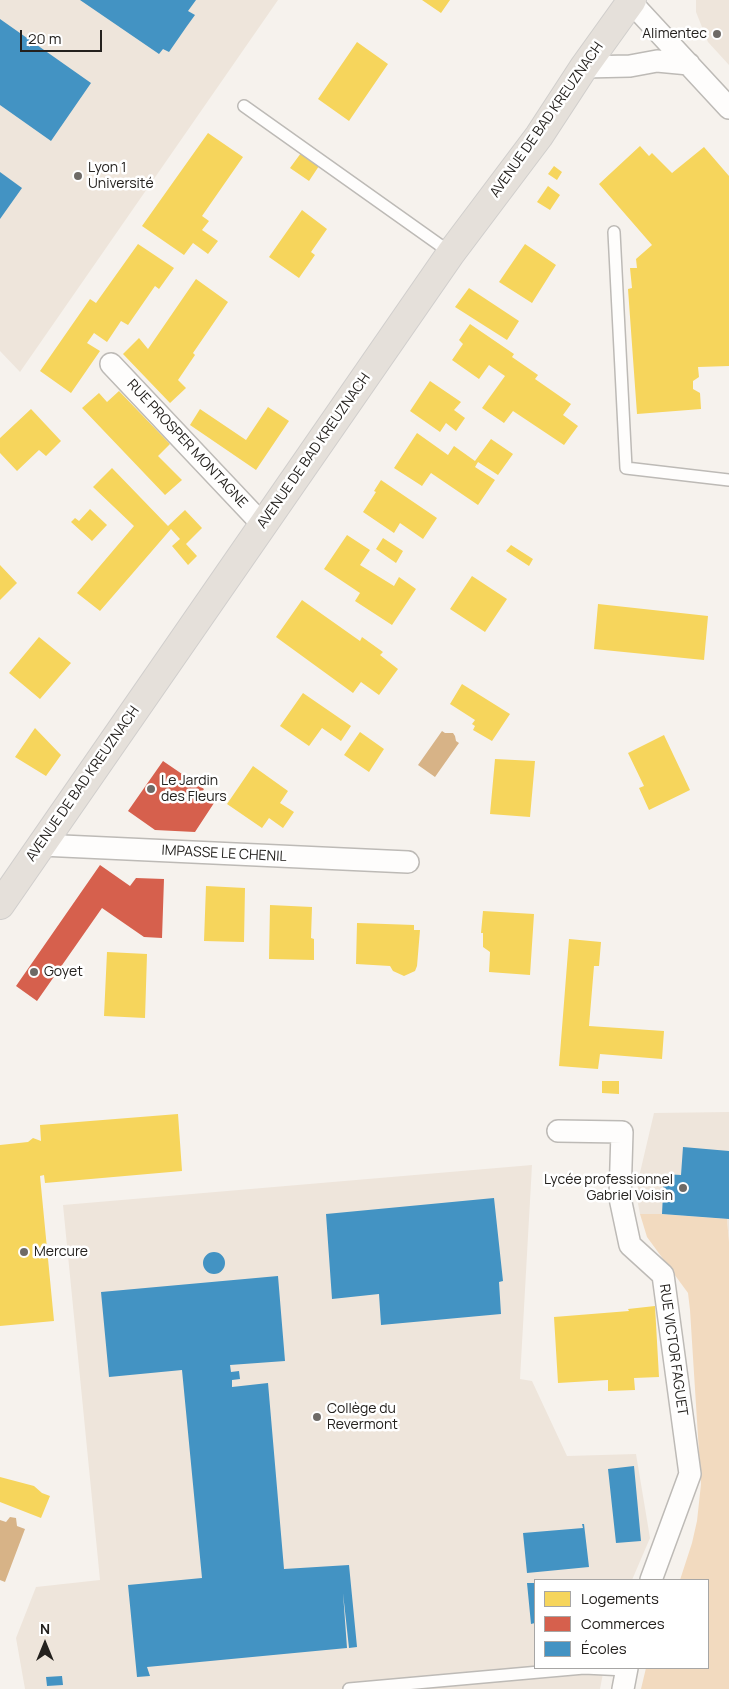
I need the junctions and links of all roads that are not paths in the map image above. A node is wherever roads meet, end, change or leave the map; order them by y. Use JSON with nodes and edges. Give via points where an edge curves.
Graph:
{"nodes":[{"id":1,"x":631,"y":0,"type":"edge"},
{"id":2,"x":688,"y":64,"type":"junction"},
{"id":3,"x":584,"y":67,"type":"junction"},
{"id":4,"x":244,"y":106,"type":"dead end"},
{"id":5,"x":729,"y":108,"type":"edge"},
{"id":6,"x":614,"y":232,"type":"dead end"},
{"id":7,"x":451,"y":253,"type":"junction"},
{"id":8,"x":111,"y":364,"type":"dead end"},
{"id":9,"x":729,"y":480,"type":"edge"},
{"id":10,"x":263,"y":525,"type":"junction"},
{"id":11,"x":40,"y":845,"type":"junction"},
{"id":12,"x":408,"y":862,"type":"dead end"},
{"id":13,"x":0,"y":905,"type":"edge"},
{"id":14,"x":558,"y":1131,"type":"dead end"},
{"id":15,"x":651,"y":1579,"type":"edge"},
{"id":16,"x":573,"y":1669,"type":"edge"},
{"id":17,"x":589,"y":1669,"type":"edge"},
{"id":18,"x":626,"y":1676,"type":"edge"},
{"id":19,"x":349,"y":1689,"type":"edge"}],
"edges":[{"from":1,"to":2,"type":"street"},
{"from":1,"to":3,"type":"main road","name":"AVENUE DE BAD KREUZNACH"},
{"from":2,"to":3,"type":"street","via":[[658,61],[630,66]]},
{"from":2,"to":5,"type":"street"},
{"from":3,"to":7,"type":"main road","name":"AVENUE DE BAD KREUZNACH","via":[[539,136]]},
{"from":4,"to":7,"type":"lane"},
{"from":6,"to":9,"type":"lane","via":[[626,468]]},
{"from":7,"to":10,"type":"main road","name":"AVENUE DE BAD KREUZNACH"},
{"from":8,"to":10,"type":"street","name":"RUE PROSPER MONTAGNE"},
{"from":10,"to":11,"type":"main road","name":"AVENUE DE BAD KREUZNACH"},
{"from":11,"to":12,"type":"street","name":"IMPASSE LE CHENIL"},
{"from":11,"to":13,"type":"main road","name":"AVENUE DE BAD KREUZNACH"},
{"from":14,"to":15,"type":"street","name":"RUE VICTOR FAGUET","via":[[622,1132],[620,1198],[630,1244],[663,1275],[690,1474]]},
{"from":16,"to":19,"type":"lane"},
{"from":17,"to":18,"type":"lane"}]}
